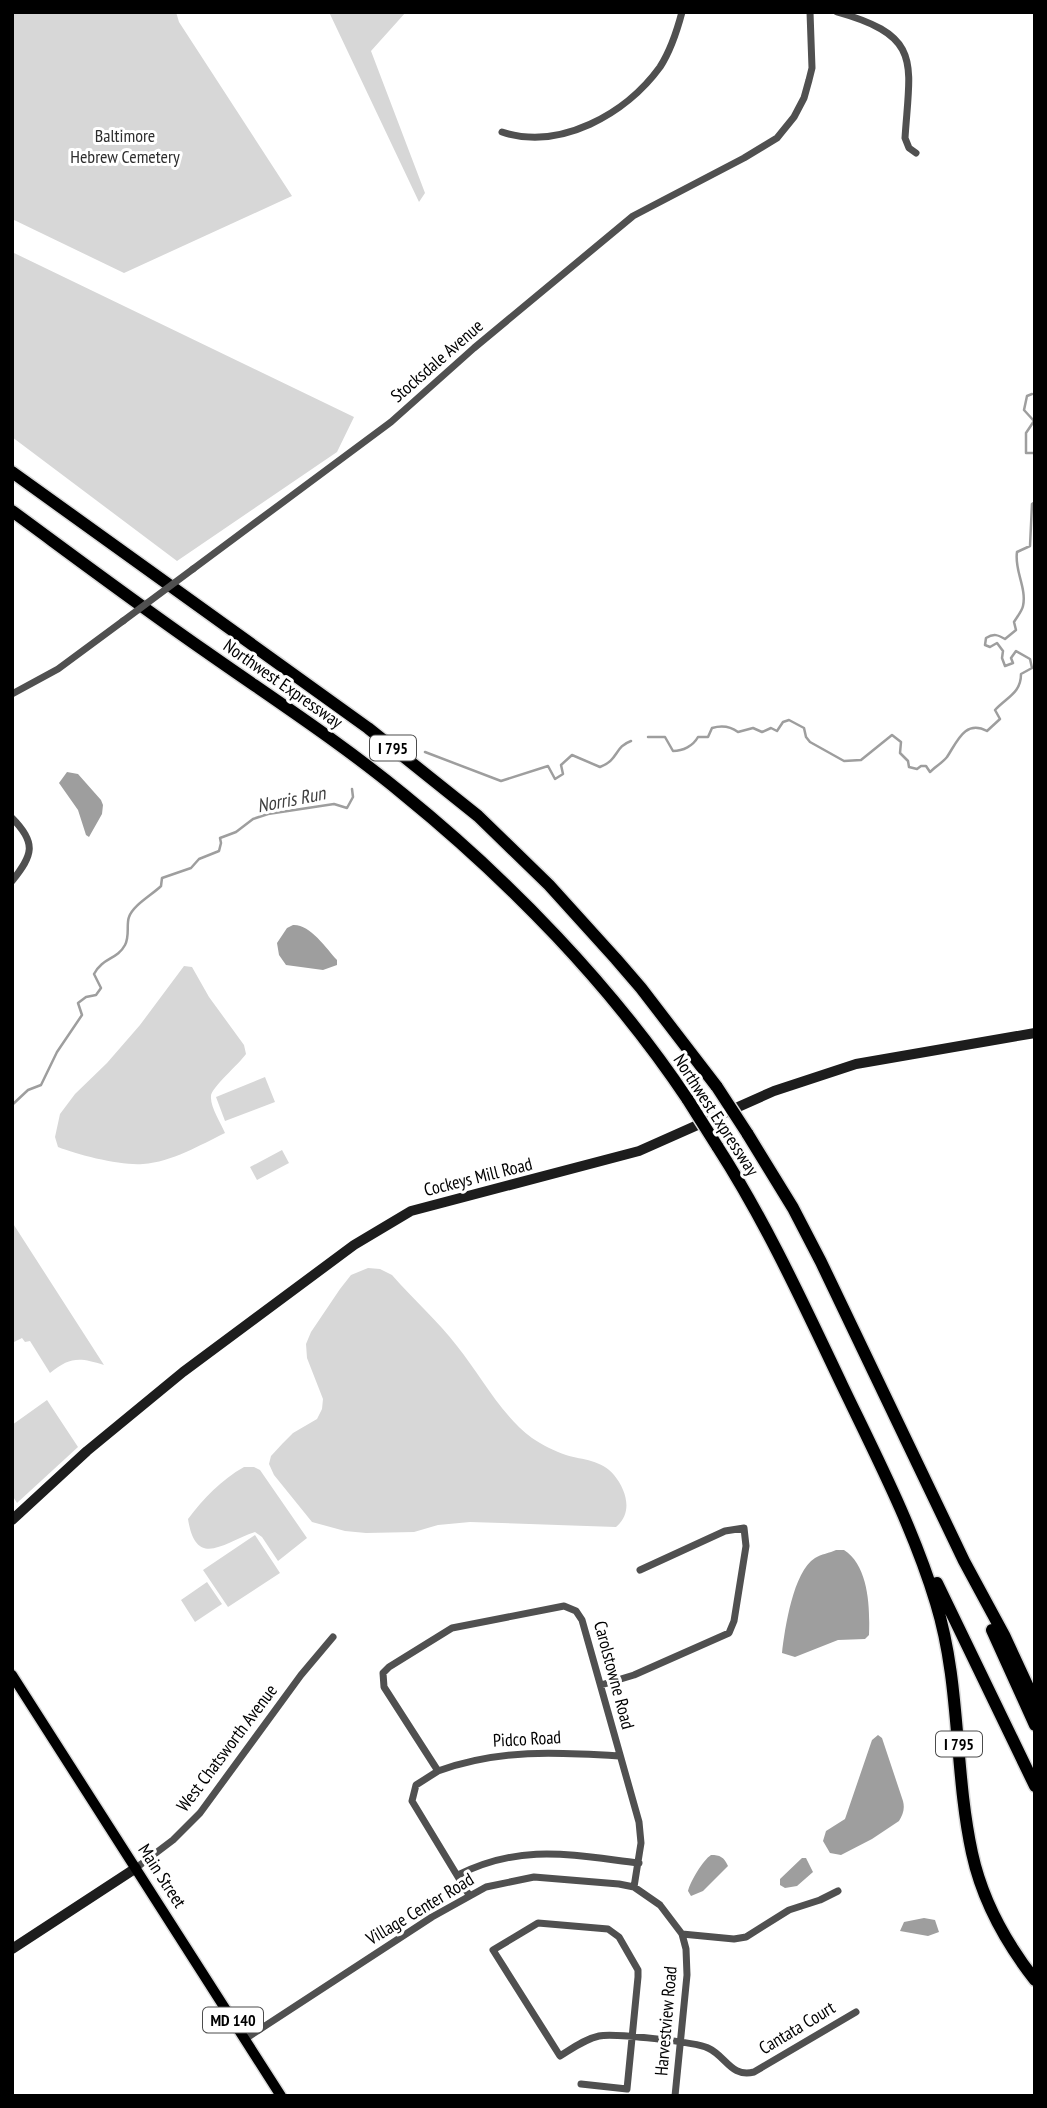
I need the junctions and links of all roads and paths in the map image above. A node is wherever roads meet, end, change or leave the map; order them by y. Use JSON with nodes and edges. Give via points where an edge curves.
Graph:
{"nodes":[{"id":1,"x":682,"y":12,"type":"edge"},
{"id":2,"x":810,"y":12,"type":"edge"},
{"id":3,"x":837,"y":12,"type":"edge"},
{"id":4,"x":502,"y":132,"type":"dead end"},
{"id":5,"x":916,"y":153,"type":"dead end"},
{"id":6,"x":12,"y":472,"type":"edge"},
{"id":7,"x":12,"y":511,"type":"edge"},
{"id":8,"x":12,"y":694,"type":"edge"},
{"id":9,"x":12,"y":818,"type":"edge"},
{"id":10,"x":12,"y":881,"type":"edge"},
{"id":11,"x":1035,"y":1033,"type":"edge"},
{"id":12,"x":898,"y":1500,"type":"junction"},
{"id":13,"x":12,"y":1520,"type":"edge"},
{"id":14,"x":964,"y":1561,"type":"junction"},
{"id":15,"x":640,"y":1570,"type":"dead end"},
{"id":16,"x":333,"y":1637,"type":"dead end"},
{"id":17,"x":14,"y":1681,"type":"edge"},
{"id":18,"x":601,"y":1685,"type":"junction"},
{"id":19,"x":1035,"y":1702,"type":"edge"},
{"id":20,"x":1035,"y":1726,"type":"edge"},
{"id":21,"x":619,"y":1756,"type":"junction"},
{"id":22,"x":438,"y":1771,"type":"junction"},
{"id":23,"x":1035,"y":1786,"type":"edge"},
{"id":24,"x":639,"y":1863,"type":"junction"},
{"id":25,"x":136,"y":1868,"type":"junction"},
{"id":26,"x":458,"y":1875,"type":"junction"},
{"id":27,"x":634,"y":1887,"type":"junction"},
{"id":28,"x":838,"y":1891,"type":"dead end"},
{"id":29,"x":469,"y":1895,"type":"junction"},
{"id":30,"x":681,"y":1934,"type":"junction"},
{"id":31,"x":12,"y":1949,"type":"edge"},
{"id":32,"x":1035,"y":1980,"type":"edge"},
{"id":33,"x":856,"y":2012,"type":"dead end"},
{"id":34,"x":632,"y":2037,"type":"junction"},
{"id":35,"x":246,"y":2039,"type":"junction"},
{"id":36,"x":681,"y":2043,"type":"junction"},
{"id":37,"x":581,"y":2084,"type":"dead end"},
{"id":38,"x":281,"y":2096,"type":"edge"},
{"id":39,"x":675,"y":2096,"type":"edge"}],
"edges":[{"from":1,"to":4,"type":"street","via":[[661,65],[622,106],[589,125],[554,136],[519,137]]},
{"from":2,"to":8,"type":"street","name":"Stocksdale Avenue","bridge":true,"via":[[809,80],[794,117],[777,138],[633,216],[391,422],[58,669]]},
{"from":3,"to":5,"type":"street","via":[[886,31],[903,50],[908,71],[905,138]]},
{"from":6,"to":14,"type":"highway","name":"Northwest Expressway","number":"I 795","bridge":true,"via":[[368,728],[478,816],[642,988],[717,1087],[793,1208]]},
{"from":7,"to":12,"type":"highway","name":"Northwest Expressway","number":"I 795","bridge":true,"via":[[403,794],[509,889],[594,978],[669,1072],[742,1184]]},
{"from":9,"to":10,"type":"street","via":[[27,836],[30,851]]},
{"from":11,"to":13,"type":"street","name":"Cockeys Mill Road","via":[[856,1064],[774,1091],[639,1151],[411,1211],[354,1245],[183,1372]]},
{"from":12,"to":23,"type":"highway"},
{"from":12,"to":32,"type":"highway","name":"Northwest Expressway","number":"I 795","via":[[944,1633],[975,1865],[1001,1929]]},
{"from":14,"to":19,"type":"highway","name":"Northwest Expressway","number":"I 795"},
{"from":14,"to":20,"type":"highway"},
{"from":15,"to":18,"type":"street","via":[[725,1531],[744,1528],[746,1546],[729,1633]]},
{"from":16,"to":25,"type":"street","name":"West Chatsworth Avenue","via":[[200,1813]]},
{"from":17,"to":25,"type":"main road","name":"Main Street","number":"MD 140"},
{"from":18,"to":21,"type":"street","name":"Carolstowne Road"},
{"from":18,"to":22,"type":"street","name":"Carolstowne Road","via":[[582,1620],[570,1608],[446,1630],[389,1667],[382,1679]]},
{"from":21,"to":22,"type":"street","name":"Pidco Road","via":[[566,1752],[500,1755]]},
{"from":21,"to":24,"type":"street","name":"Carolstowne Road","via":[[641,1832]]},
{"from":22,"to":26,"type":"street","via":[[416,1785],[412,1801]]},
{"from":24,"to":26,"type":"street","via":[[532,1853],[491,1860]]},
{"from":24,"to":27,"type":"street","name":"Carolstowne Road"},
{"from":25,"to":31,"type":"street"},
{"from":25,"to":35,"type":"main road","name":"Main Street","number":"MD 140"},
{"from":26,"to":29,"type":"street"},
{"from":27,"to":29,"type":"street","name":"Village Center Road","via":[[534,1877]]},
{"from":27,"to":30,"type":"street","name":"Harvestview Road","via":[[660,1905]]},
{"from":28,"to":30,"type":"street","via":[[789,1910],[746,1937]]},
{"from":29,"to":35,"type":"street","name":"Village Center Road"},
{"from":30,"to":36,"type":"street","name":"Harvestview Road","via":[[687,1961]]},
{"from":33,"to":36,"type":"street","name":"Cantata Court","via":[[747,2074],[740,2074],[709,2048]]},
{"from":34,"to":34,"type":"street","via":[[590,2039],[560,2056],[494,1950],[538,1923],[614,1932],[638,1970]]},
{"from":34,"to":36,"type":"street"},
{"from":34,"to":37,"type":"street","via":[[627,2089]]},
{"from":35,"to":38,"type":"main road","name":"Main Street","number":"MD 140"},
{"from":36,"to":39,"type":"street","name":"Harvestview Road"}]}
